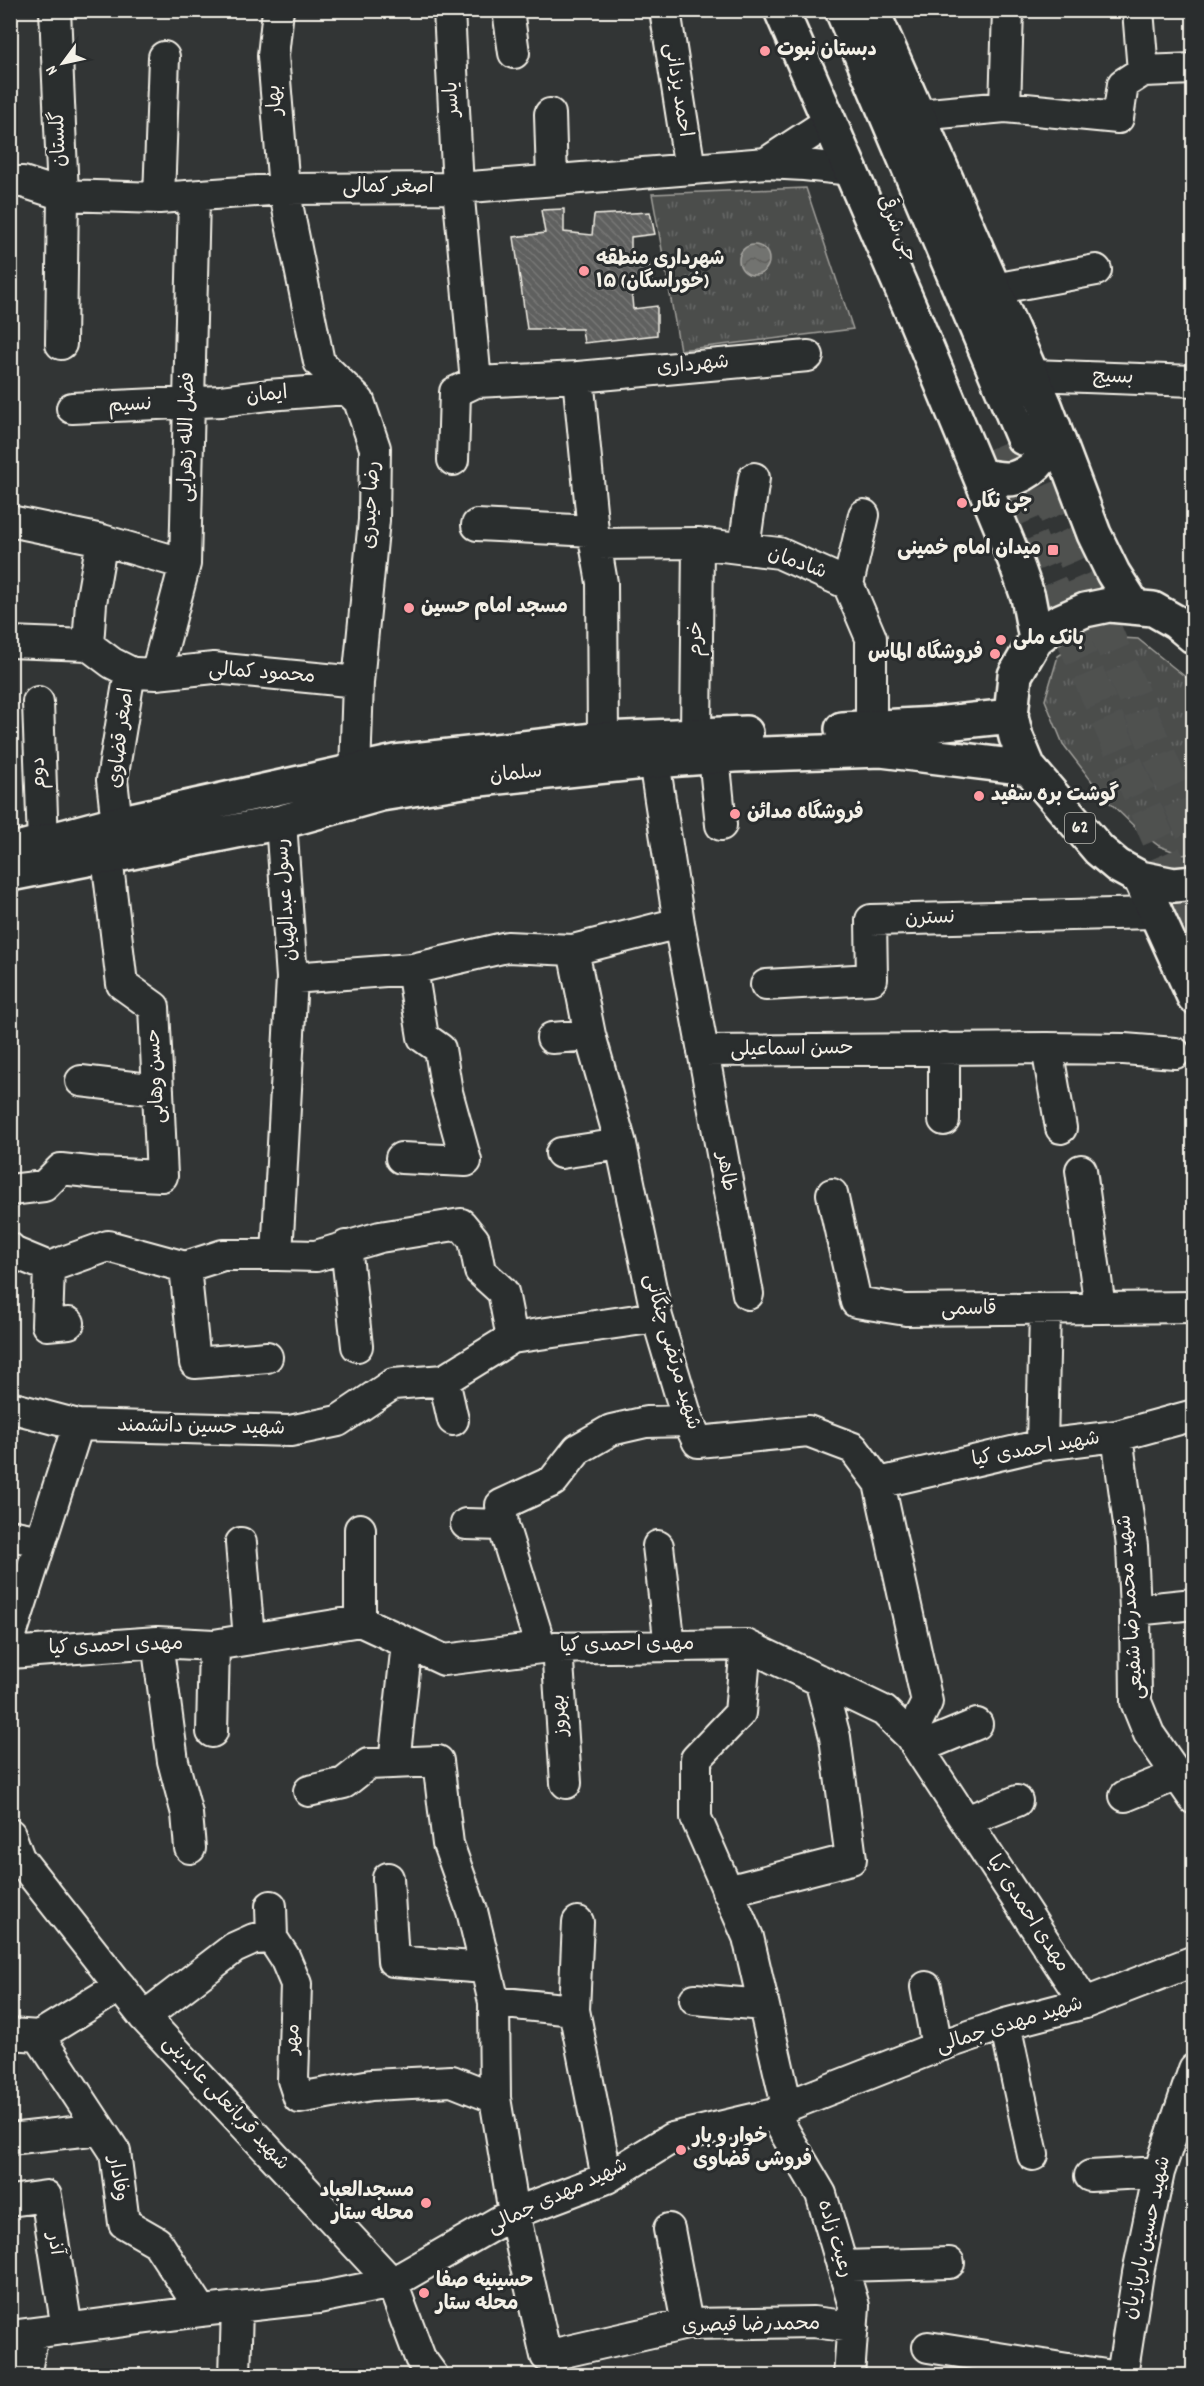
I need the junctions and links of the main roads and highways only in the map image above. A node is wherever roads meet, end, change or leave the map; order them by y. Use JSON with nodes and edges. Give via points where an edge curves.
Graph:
{"nodes":[{"id":1,"x":781,"y":10,"type":"edge"},
{"id":2,"x":801,"y":10,"type":"edge"},
{"id":3,"x":843,"y":10,"type":"edge"},
{"id":4,"x":872,"y":10,"type":"edge"},
{"id":5,"x":1054,"y":427,"type":"junction"},
{"id":6,"x":1023,"y":438,"type":"tunnel mouth"},
{"id":7,"x":987,"y":462,"type":"junction"},
{"id":8,"x":1134,"y":606,"type":"junction"},
{"id":9,"x":1194,"y":637,"type":"edge"},
{"id":10,"x":1036,"y":639,"type":"junction"},
{"id":11,"x":1011,"y":716,"type":"junction"},
{"id":12,"x":705,"y":745,"type":"junction"},
{"id":13,"x":1029,"y":768,"type":"junction"},
{"id":14,"x":10,"y":851,"type":"edge"},
{"id":15,"x":43,"y":855,"type":"junction"},
{"id":16,"x":10,"y":874,"type":"edge"},
{"id":17,"x":1140,"y":878,"type":"junction"},
{"id":18,"x":1194,"y":883,"type":"edge"},
{"id":19,"x":1194,"y":997,"type":"edge"}],
"edges":[{"from":1,"to":7,"type":"main road"},
{"from":2,"to":7,"type":"main road","name":"جی شرقی"},
{"from":3,"to":6,"type":"main road","name":"جی شرقی"},
{"from":4,"to":5,"type":"main road"},
{"from":5,"to":7,"type":"main road","via":[[1052,442],[1036,467],[1013,478]]},
{"from":5,"to":8,"type":"main road","via":[[1094,534]]},
{"from":7,"to":10,"type":"main road","via":[[1028,597]]},
{"from":8,"to":9,"type":"main road","number":"62","via":[[1153,609]]},
{"from":8,"to":10,"type":"main road","number":"62","via":[[1109,605],[1085,610],[1058,622]]},
{"from":10,"to":11,"type":"main road","number":"62","via":[[1015,675]]},
{"from":11,"to":12,"type":"main road","name":"سلمان"},
{"from":11,"to":13,"type":"main road","number":"62"},
{"from":12,"to":13,"type":"main road","name":"سلمان","via":[[881,750]]},
{"from":12,"to":15,"type":"main road","name":"سلمان","via":[[654,761],[470,780],[381,794],[281,822],[107,857]]},
{"from":12,"to":15,"type":"main road","name":"سلمان","via":[[603,739],[395,762],[117,824]]},
{"from":13,"to":17,"type":"main road","number":"62","via":[[1099,850]]},
{"from":14,"to":15,"type":"main road","name":"سلمان"},
{"from":15,"to":16,"type":"main road","name":"سلمان"},
{"from":17,"to":18,"type":"main road","number":"62","via":[[1174,885]]},
{"from":17,"to":19,"type":"main road"}]}
